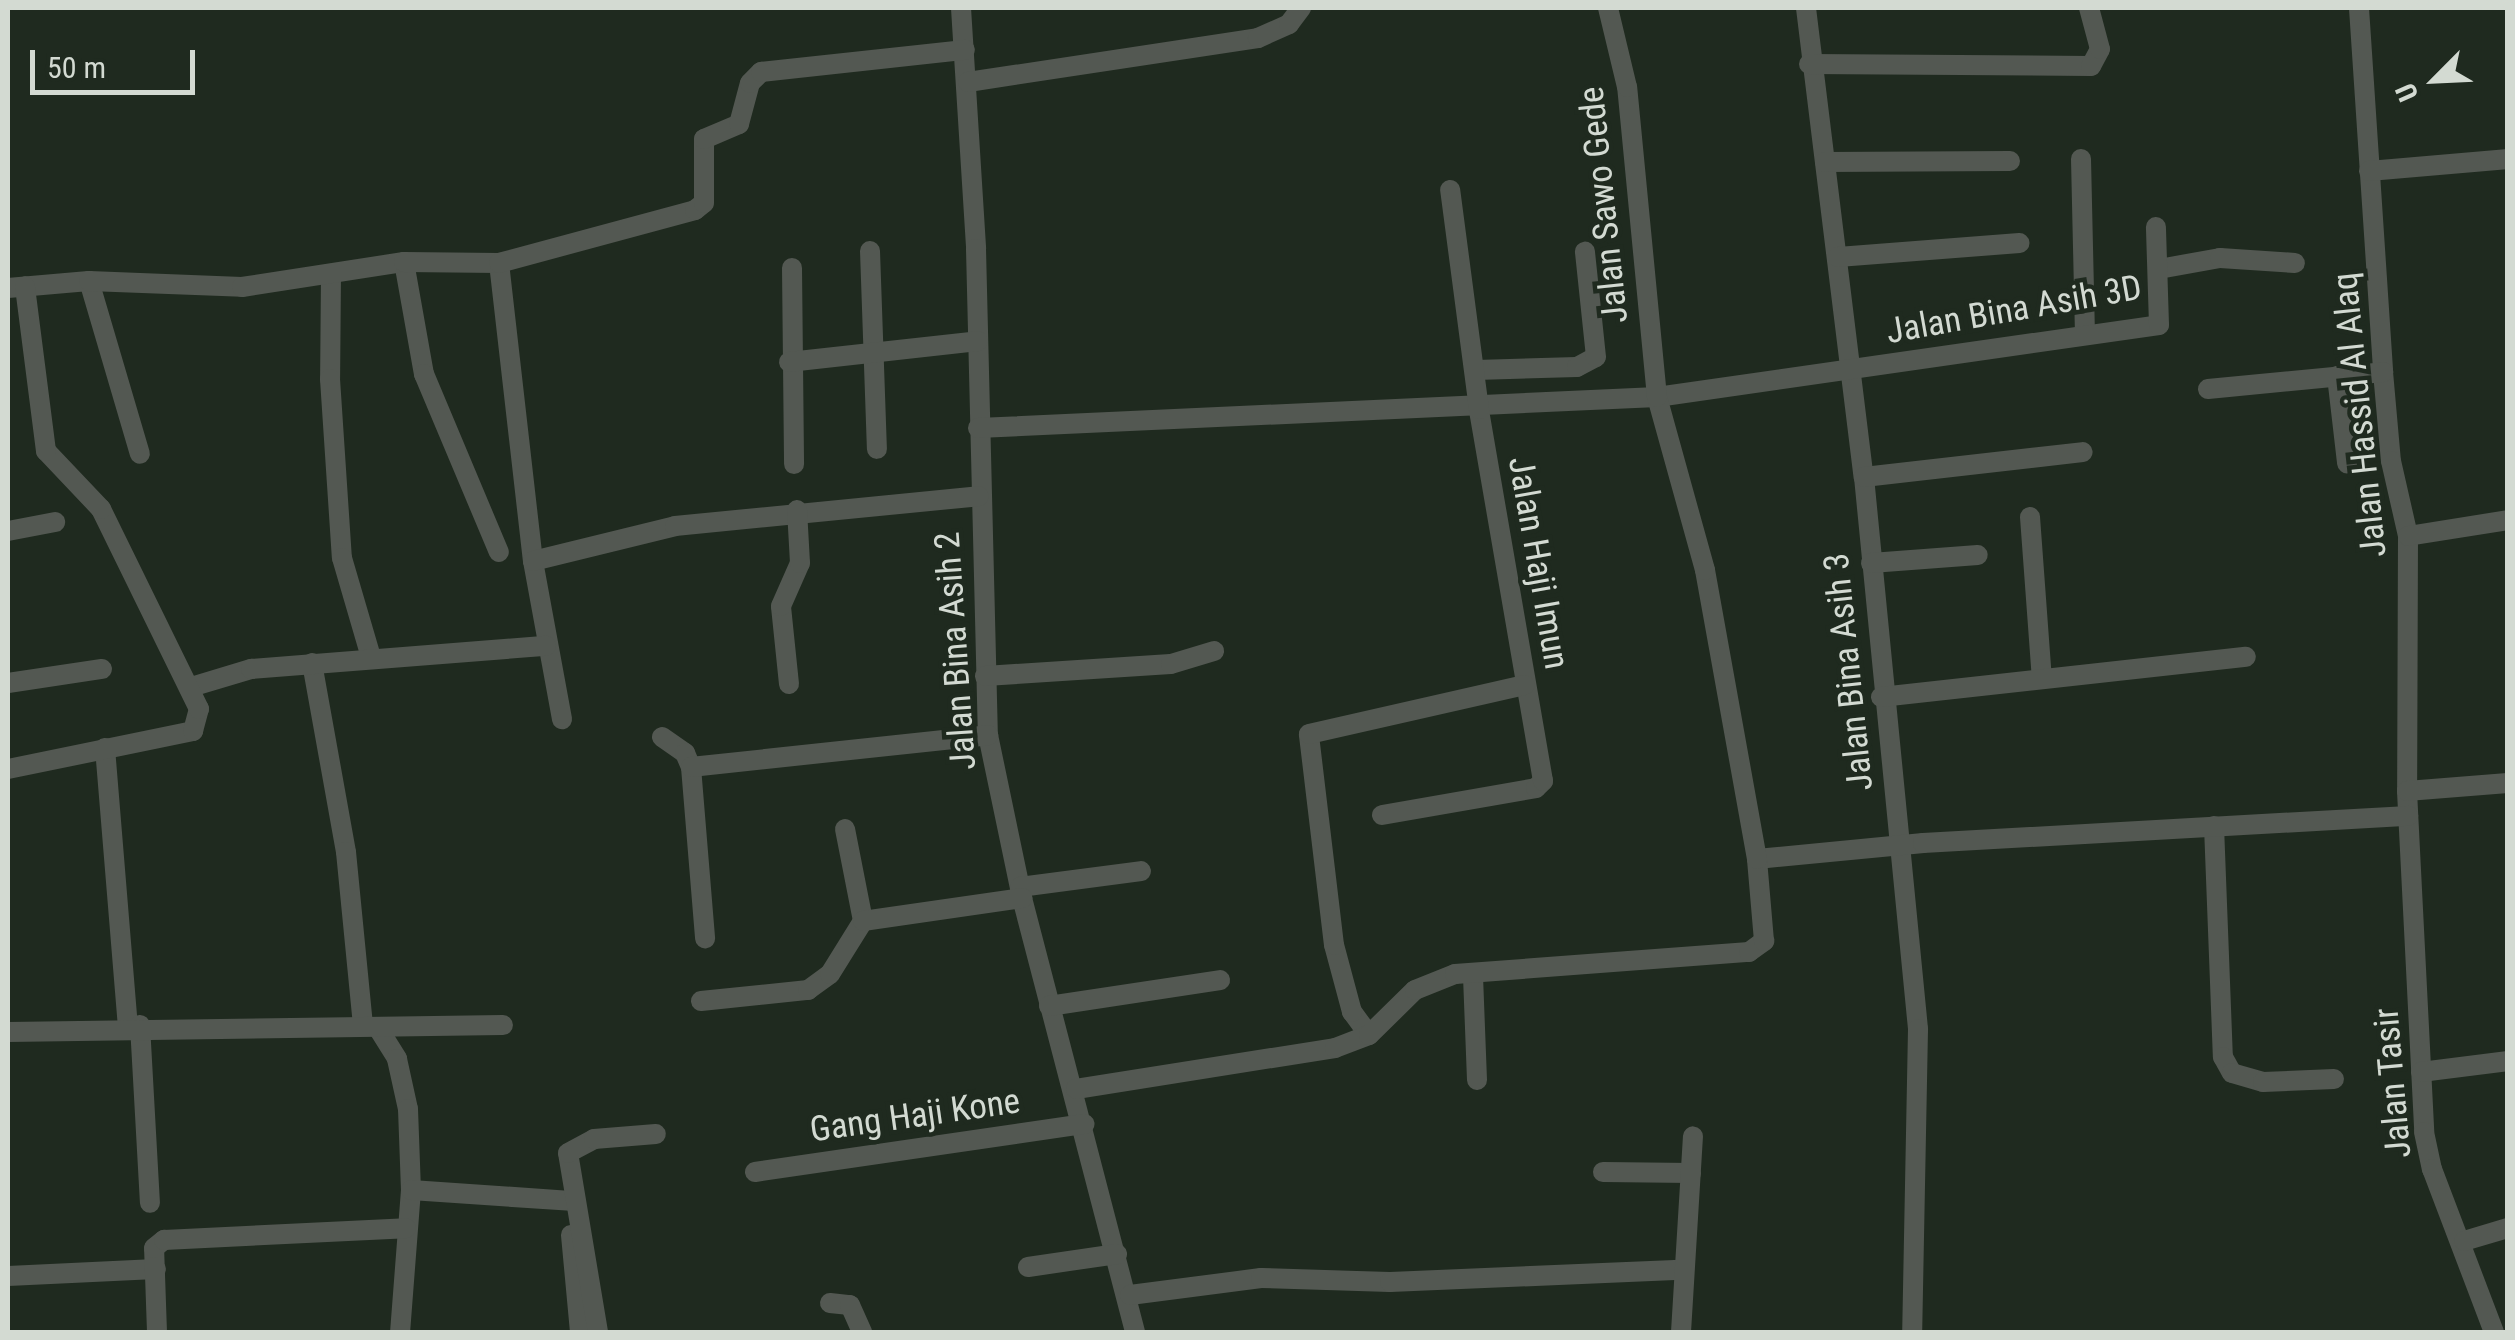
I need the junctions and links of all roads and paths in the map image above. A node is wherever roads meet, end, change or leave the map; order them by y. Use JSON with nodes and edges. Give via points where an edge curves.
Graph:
{"nodes":[{"id":1,"x":961,"y":8,"type":"edge"},
{"id":2,"x":1302,"y":8,"type":"edge"},
{"id":3,"x":1608,"y":8,"type":"edge"},
{"id":4,"x":1806,"y":8,"type":"edge"},
{"id":5,"x":2089,"y":8,"type":"edge"},
{"id":6,"x":2358,"y":8,"type":"edge"},
{"id":7,"x":965,"y":50,"type":"junction"},
{"id":8,"x":1809,"y":64,"type":"junction"},
{"id":9,"x":968,"y":82,"type":"junction"},
{"id":10,"x":2081,"y":159,"type":"dead end"},
{"id":11,"x":2508,"y":159,"type":"edge"},
{"id":12,"x":2010,"y":160,"type":"dead end"},
{"id":13,"x":1825,"y":162,"type":"junction"},
{"id":14,"x":2369,"y":171,"type":"junction"},
{"id":15,"x":1450,"y":190,"type":"dead end"},
{"id":16,"x":2156,"y":227,"type":"dead end"},
{"id":17,"x":2020,"y":243,"type":"dead end"},
{"id":18,"x":870,"y":251,"type":"dead end"},
{"id":19,"x":1585,"y":252,"type":"dead end"},
{"id":20,"x":1838,"y":256,"type":"junction"},
{"id":21,"x":404,"y":262,"type":"junction"},
{"id":22,"x":2295,"y":263,"type":"dead end"},
{"id":23,"x":499,"y":264,"type":"junction"},
{"id":24,"x":792,"y":268,"type":"dead end"},
{"id":25,"x":2159,"y":269,"type":"junction"},
{"id":26,"x":330,"y":274,"type":"junction"},
{"id":27,"x":88,"y":281,"type":"junction"},
{"id":28,"x":16,"y":287,"type":"edge"},
{"id":29,"x":2085,"y":331,"type":"junction"},
{"id":30,"x":978,"y":341,"type":"junction"},
{"id":31,"x":869,"y":353,"type":"junction"},
{"id":32,"x":789,"y":362,"type":"junction"},
{"id":33,"x":1476,"y":370,"type":"junction"},
{"id":34,"x":1847,"y":371,"type":"junction"},
{"id":35,"x":2383,"y":372,"type":"junction"},
{"id":36,"x":2338,"y":376,"type":"junction"},
{"id":37,"x":2208,"y":389,"type":"dead end"},
{"id":38,"x":1657,"y":397,"type":"junction"},
{"id":39,"x":1479,"y":409,"type":"junction"},
{"id":40,"x":978,"y":428,"type":"junction"},
{"id":41,"x":877,"y":449,"type":"dead end"},
{"id":42,"x":2083,"y":452,"type":"dead end"},
{"id":43,"x":140,"y":454,"type":"dead end"},
{"id":44,"x":2347,"y":463,"type":"dead end"},
{"id":45,"x":794,"y":464,"type":"dead end"},
{"id":46,"x":1864,"y":477,"type":"junction"},
{"id":47,"x":978,"y":496,"type":"junction"},
{"id":48,"x":798,"y":510,"type":"junction"},
{"id":49,"x":2030,"y":517,"type":"dead end"},
{"id":50,"x":2508,"y":520,"type":"edge"},
{"id":51,"x":56,"y":522,"type":"dead end"},
{"id":52,"x":8,"y":531,"type":"edge"},
{"id":53,"x":2408,"y":536,"type":"junction"},
{"id":54,"x":499,"y":552,"type":"dead end"},
{"id":55,"x":1978,"y":554,"type":"dead end"},
{"id":56,"x":533,"y":561,"type":"junction"},
{"id":57,"x":1871,"y":563,"type":"junction"},
{"id":58,"x":546,"y":646,"type":"junction"},
{"id":59,"x":1214,"y":651,"type":"dead end"},
{"id":60,"x":371,"y":656,"type":"junction"},
{"id":61,"x":2246,"y":657,"type":"dead end"},
{"id":62,"x":312,"y":663,"type":"junction"},
{"id":63,"x":102,"y":668,"type":"dead end"},
{"id":64,"x":985,"y":676,"type":"junction"},
{"id":65,"x":2042,"y":680,"type":"junction"},
{"id":66,"x":8,"y":684,"type":"edge"},
{"id":67,"x":788,"y":684,"type":"dead end"},
{"id":68,"x":1525,"y":685,"type":"junction"},
{"id":69,"x":191,"y":687,"type":"junction"},
{"id":70,"x":1881,"y":697,"type":"junction"},
{"id":71,"x":562,"y":719,"type":"dead end"},
{"id":72,"x":988,"y":735,"type":"junction"},
{"id":73,"x":662,"y":737,"type":"dead end"},
{"id":74,"x":105,"y":748,"type":"junction"},
{"id":75,"x":691,"y":767,"type":"junction"},
{"id":76,"x":8,"y":769,"type":"edge"},
{"id":77,"x":2508,"y":783,"type":"edge"},
{"id":78,"x":2407,"y":790,"type":"junction"},
{"id":79,"x":1382,"y":815,"type":"dead end"},
{"id":80,"x":2408,"y":816,"type":"junction"},
{"id":81,"x":2214,"y":826,"type":"junction"},
{"id":82,"x":845,"y":829,"type":"dead end"},
{"id":83,"x":1903,"y":846,"type":"junction"},
{"id":84,"x":1757,"y":860,"type":"junction"},
{"id":85,"x":1141,"y":871,"type":"dead end"},
{"id":86,"x":1021,"y":893,"type":"junction"},
{"id":87,"x":864,"y":921,"type":"junction"},
{"id":88,"x":705,"y":938,"type":"dead end"},
{"id":89,"x":1473,"y":976,"type":"junction"},
{"id":90,"x":1220,"y":980,"type":"dead end"},
{"id":91,"x":701,"y":1002,"type":"dead end"},
{"id":92,"x":1049,"y":1006,"type":"junction"},
{"id":93,"x":134,"y":1025,"type":"junction"},
{"id":94,"x":503,"y":1025,"type":"dead end"},
{"id":95,"x":370,"y":1026,"type":"junction"},
{"id":96,"x":8,"y":1032,"type":"edge"},
{"id":97,"x":1370,"y":1036,"type":"junction"},
{"id":98,"x":2508,"y":1061,"type":"edge"},
{"id":99,"x":2421,"y":1072,"type":"junction"},
{"id":100,"x":2334,"y":1079,"type":"dead end"},
{"id":101,"x":1477,"y":1080,"type":"dead end"},
{"id":102,"x":1076,"y":1089,"type":"junction"},
{"id":103,"x":1085,"y":1124,"type":"junction"},
{"id":104,"x":656,"y":1134,"type":"dead end"},
{"id":105,"x":1693,"y":1136,"type":"dead end"},
{"id":106,"x":755,"y":1172,"type":"dead end"},
{"id":107,"x":1603,"y":1172,"type":"dead end"},
{"id":108,"x":1690,"y":1172,"type":"junction"},
{"id":109,"x":411,"y":1190,"type":"junction"},
{"id":110,"x":572,"y":1201,"type":"junction"},
{"id":111,"x":150,"y":1202,"type":"dead end"},
{"id":112,"x":406,"y":1228,"type":"junction"},
{"id":113,"x":2508,"y":1228,"type":"edge"},
{"id":114,"x":570,"y":1230,"type":"dead end"},
{"id":115,"x":2464,"y":1241,"type":"junction"},
{"id":116,"x":1118,"y":1254,"type":"junction"},
{"id":117,"x":1028,"y":1267,"type":"dead end"},
{"id":118,"x":156,"y":1269,"type":"junction"},
{"id":119,"x":1682,"y":1270,"type":"junction"},
{"id":120,"x":8,"y":1276,"type":"edge"},
{"id":121,"x":1130,"y":1295,"type":"junction"},
{"id":122,"x":830,"y":1303,"type":"dead end"},
{"id":123,"x":2498,"y":1304,"type":"edge"},
{"id":124,"x":157,"y":1332,"type":"edge"},
{"id":125,"x":400,"y":1332,"type":"edge"},
{"id":126,"x":580,"y":1332,"type":"edge"},
{"id":127,"x":598,"y":1332,"type":"edge"},
{"id":128,"x":862,"y":1332,"type":"edge"},
{"id":129,"x":1134,"y":1332,"type":"edge"},
{"id":130,"x":1681,"y":1332,"type":"edge"},
{"id":131,"x":1912,"y":1332,"type":"edge"},
{"id":132,"x":2494,"y":1332,"type":"edge"}],
"edges":[{"from":1,"to":7,"type":"street","name":"Jalan Bina Asih 2"},
{"from":2,"to":9,"type":"street","via":[[1289,24],[1258,38]]},
{"from":3,"to":38,"type":"street","name":"Jalan Sawo Gede","via":[[1627,87]]},
{"from":4,"to":8,"type":"street","name":"Jalan Bina Asih 3"},
{"from":5,"to":8,"type":"street","via":[[2100,54],[2086,67]]},
{"from":6,"to":14,"type":"street","name":"Jalan Hassid Al Alaq"},
{"from":7,"to":9,"type":"street","name":"Jalan Bina Asih 2"},
{"from":7,"to":23,"type":"street","via":[[762,72],[750,83],[740,124],[704,140],[704,203],[695,210]]},
{"from":8,"to":13,"type":"street","name":"Jalan Bina Asih 3"},
{"from":9,"to":30,"type":"street","name":"Jalan Bina Asih 2"},
{"from":10,"to":29,"type":"street"},
{"from":11,"to":14,"type":"street"},
{"from":12,"to":13,"type":"street"},
{"from":13,"to":20,"type":"street","name":"Jalan Bina Asih 3"},
{"from":14,"to":35,"type":"street","name":"Jalan Hassid Al Alaq"},
{"from":15,"to":33,"type":"street","name":"Jalan Haji Imun"},
{"from":16,"to":25,"type":"street","name":"Jalan Bina Asih 3D"},
{"from":17,"to":20,"type":"street"},
{"from":18,"to":31,"type":"street"},
{"from":19,"to":33,"type":"street","via":[[1596,357],[1577,367]]},
{"from":20,"to":34,"type":"street","name":"Jalan Bina Asih 3"},
{"from":21,"to":23,"type":"street"},
{"from":21,"to":26,"type":"street"},
{"from":21,"to":54,"type":"street","via":[[424,374]]},
{"from":22,"to":25,"type":"street","via":[[2220,258]]},
{"from":23,"to":56,"type":"street"},
{"from":24,"to":32,"type":"street"},
{"from":25,"to":29,"type":"street","name":"Jalan Bina Asih 3D","via":[[2158,325]]},
{"from":26,"to":27,"type":"street","via":[[242,287]]},
{"from":26,"to":60,"type":"street","via":[[342,558]]},
{"from":27,"to":28,"type":"street"},
{"from":27,"to":43,"type":"street"},
{"from":28,"to":69,"type":"street","via":[[46,451],[101,509]]},
{"from":29,"to":34,"type":"street","name":"Jalan Bina Asih 3D"},
{"from":30,"to":31,"type":"street"},
{"from":30,"to":40,"type":"street","name":"Jalan Bina Asih 2"},
{"from":31,"to":32,"type":"street"},
{"from":31,"to":41,"type":"street"},
{"from":32,"to":45,"type":"street"},
{"from":33,"to":39,"type":"street","name":"Jalan Haji Imun"},
{"from":34,"to":38,"type":"street","name":"Jalan Bina Asih 3D"},
{"from":34,"to":46,"type":"street","name":"Jalan Bina Asih 3"},
{"from":35,"to":36,"type":"street"},
{"from":35,"to":53,"type":"street","name":"Jalan Hassid Al Alaq"},
{"from":36,"to":37,"type":"street"},
{"from":36,"to":44,"type":"street"},
{"from":38,"to":39,"type":"street","name":"Jalan Bina Asih 3D"},
{"from":38,"to":84,"type":"street","name":"Jalan Sawo Gede","via":[[1706,570]]},
{"from":39,"to":40,"type":"street","name":"Jalan Bina Asih 3D"},
{"from":39,"to":68,"type":"street","name":"Jalan Haji Imun"},
{"from":40,"to":47,"type":"street","name":"Jalan Bina Asih 2"},
{"from":42,"to":46,"type":"street"},
{"from":46,"to":57,"type":"street","name":"Jalan Bina Asih 3"},
{"from":47,"to":48,"type":"street"},
{"from":47,"to":64,"type":"street","name":"Jalan Bina Asih 2"},
{"from":48,"to":56,"type":"street","via":[[676,526]]},
{"from":48,"to":67,"type":"street","via":[[800,563],[782,606]]},
{"from":49,"to":65,"type":"street"},
{"from":50,"to":53,"type":"street"},
{"from":51,"to":52,"type":"street"},
{"from":53,"to":78,"type":"street","name":"Jalan Hassid Al Alaq"},
{"from":55,"to":57,"type":"street"},
{"from":56,"to":58,"type":"street"},
{"from":57,"to":70,"type":"street","name":"Jalan Bina Asih 3"},
{"from":58,"to":60,"type":"street"},
{"from":58,"to":71,"type":"street"},
{"from":59,"to":64,"type":"street","via":[[1161,666]]},
{"from":60,"to":62,"type":"street"},
{"from":61,"to":65,"type":"street"},
{"from":62,"to":69,"type":"street","via":[[252,669]]},
{"from":62,"to":95,"type":"street"},
{"from":63,"to":66,"type":"street"},
{"from":64,"to":72,"type":"street","name":"Jalan Bina Asih 2"},
{"from":65,"to":70,"type":"street"},
{"from":68,"to":79,"type":"street","name":"Jalan Haji Imun","via":[[1544,781],[1536,788]]},
{"from":68,"to":97,"type":"street","via":[[1309,734],[1334,945],[1352,1012]]},
{"from":69,"to":74,"type":"street","via":[[198,709],[193,731]]},
{"from":70,"to":83,"type":"street","name":"Jalan Bina Asih 3"},
{"from":72,"to":75,"type":"street"},
{"from":72,"to":86,"type":"street","name":"Jalan Bina Asih 2"},
{"from":73,"to":75,"type":"street"},
{"from":74,"to":76,"type":"street"},
{"from":74,"to":93,"type":"street"},
{"from":75,"to":88,"type":"street"},
{"from":77,"to":78,"type":"street"},
{"from":78,"to":80,"type":"street","name":"Jalan Hassid Al Alaq"},
{"from":80,"to":81,"type":"street"},
{"from":80,"to":99,"type":"street","name":"Jalan Tasir"},
{"from":81,"to":83,"type":"street"},
{"from":81,"to":100,"type":"street","via":[[2222,1057],[2232,1073],[2263,1082]]},
{"from":82,"to":87,"type":"street"},
{"from":83,"to":84,"type":"street"},
{"from":83,"to":131,"type":"street","name":"Jalan Bina Asih 3","via":[[1919,1045]]},
{"from":84,"to":89,"type":"street","name":"Jalan Sawo Gede","via":[[1767,932],[1749,952]]},
{"from":85,"to":86,"type":"street"},
{"from":86,"to":87,"type":"street"},
{"from":86,"to":92,"type":"street","name":"Jalan Bina Asih 2"},
{"from":87,"to":91,"type":"street","via":[[830,974],[808,990]]},
{"from":89,"to":97,"type":"street","name":"Jalan Sawo Gede","via":[[1455,974],[1424,985]]},
{"from":89,"to":101,"type":"street"},
{"from":90,"to":92,"type":"street"},
{"from":92,"to":102,"type":"street","name":"Jalan Bina Asih 2"},
{"from":93,"to":95,"type":"street"},
{"from":93,"to":96,"type":"street"},
{"from":93,"to":111,"type":"street"},
{"from":94,"to":95,"type":"street"},
{"from":95,"to":109,"type":"street","via":[[405,1090]]},
{"from":97,"to":102,"type":"street","via":[[1335,1048]]},
{"from":98,"to":99,"type":"street"},
{"from":99,"to":115,"type":"street","name":"Jalan Tasir","via":[[2432,1169]]},
{"from":102,"to":103,"type":"street","name":"Jalan Bina Asih 2"},
{"from":103,"to":106,"type":"street","name":"Gang Haji Kone"},
{"from":103,"to":116,"type":"street","name":"Jalan Bina Asih 2"},
{"from":104,"to":110,"type":"street","via":[[572,1148]]},
{"from":105,"to":108,"type":"street"},
{"from":107,"to":108,"type":"street"},
{"from":108,"to":119,"type":"street"},
{"from":109,"to":110,"type":"street"},
{"from":109,"to":112,"type":"street"},
{"from":110,"to":127,"type":"street"},
{"from":112,"to":118,"type":"street","via":[[164,1240],[154,1248]]},
{"from":112,"to":125,"type":"street"},
{"from":113,"to":115,"type":"street"},
{"from":114,"to":126,"type":"street"},
{"from":115,"to":123,"type":"street","name":"Jalan Tasir"},
{"from":116,"to":117,"type":"street"},
{"from":116,"to":121,"type":"street","name":"Jalan Bina Asih 2"},
{"from":118,"to":120,"type":"street"},
{"from":118,"to":124,"type":"street"},
{"from":119,"to":121,"type":"street","via":[[1390,1282],[1261,1278]]},
{"from":119,"to":130,"type":"street"},
{"from":121,"to":129,"type":"street","name":"Jalan Bina Asih 2"},
{"from":122,"to":128,"type":"street","via":[[850,1305]]},
{"from":123,"to":132,"type":"street","name":"Jalan Tasir"}]}
